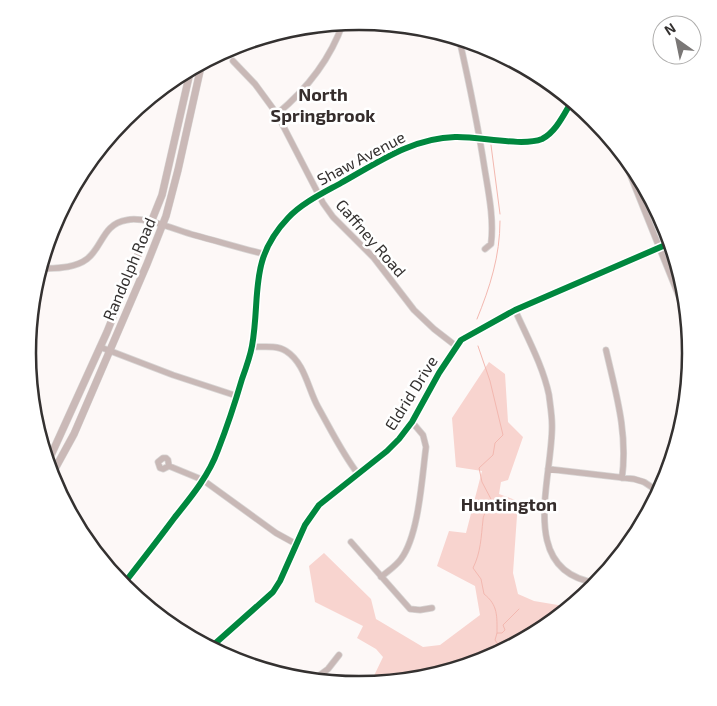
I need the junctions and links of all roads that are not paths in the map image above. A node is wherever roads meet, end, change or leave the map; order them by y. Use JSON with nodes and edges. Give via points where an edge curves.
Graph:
{"nodes":[{"id":1,"x":340,"y":31,"type":"edge"},
{"id":2,"x":461,"y":47,"type":"edge"},
{"id":3,"x":233,"y":61,"type":"dead end"},
{"id":4,"x":200,"y":71,"type":"edge"},
{"id":5,"x":189,"y":78,"type":"edge"},
{"id":6,"x":568,"y":107,"type":"edge"},
{"id":7,"x":276,"y":114,"type":"junction"},
{"id":8,"x":480,"y":138,"type":"junction"},
{"id":9,"x":635,"y":187,"type":"edge"},
{"id":10,"x":319,"y":196,"type":"junction"},
{"id":11,"x":151,"y":222,"type":"junction"},
{"id":12,"x":162,"y":225,"type":"junction"},
{"id":13,"x":663,"y":246,"type":"edge"},
{"id":14,"x":485,"y":248,"type":"dead end"},
{"id":15,"x":659,"y":248,"type":"junction"},
{"id":16,"x":264,"y":254,"type":"junction"},
{"id":17,"x":47,"y":268,"type":"edge"},
{"id":18,"x":673,"y":283,"type":"edge"},
{"id":19,"x":515,"y":310,"type":"junction"},
{"id":20,"x":456,"y":346,"type":"junction"},
{"id":21,"x":100,"y":347,"type":"junction"},
{"id":22,"x":252,"y":347,"type":"junction"},
{"id":23,"x":606,"y":350,"type":"dead end"},
{"id":24,"x":109,"y":351,"type":"junction"},
{"id":25,"x":237,"y":396,"type":"junction"},
{"id":26,"x":412,"y":422,"type":"junction"},
{"id":27,"x":52,"y":453,"type":"edge"},
{"id":28,"x":56,"y":466,"type":"edge"},
{"id":29,"x":169,"y":466,"type":"dead end"},
{"id":30,"x":548,"y":469,"type":"junction"},
{"id":31,"x":358,"y":474,"type":"junction"},
{"id":32,"x":622,"y":478,"type":"junction"},
{"id":33,"x":203,"y":480,"type":"junction"},
{"id":34,"x":652,"y":488,"type":"edge"},
{"id":35,"x":351,"y":542,"type":"dead end"},
{"id":36,"x":296,"y":544,"type":"junction"},
{"id":37,"x":382,"y":577,"type":"junction"},
{"id":38,"x":128,"y":579,"type":"edge"},
{"id":39,"x":587,"y":581,"type":"edge"},
{"id":40,"x":432,"y":608,"type":"dead end"},
{"id":41,"x":216,"y":643,"type":"edge"},
{"id":42,"x":338,"y":655,"type":"dead end"},
{"id":43,"x":322,"y":674,"type":"edge"}],
"edges":[{"from":1,"to":7,"type":"street","via":[[320,70],[296,98]]},
{"from":2,"to":8,"type":"street"},
{"from":3,"to":7,"type":"street","name":"Gaffney Road"},
{"from":4,"to":12,"type":"main road","name":"Randolph Road"},
{"from":5,"to":11,"type":"main road","name":"Randolph Road","via":[[169,169]]},
{"from":6,"to":8,"type":"street","name":"Shaw Avenue","via":[[554,128],[536,141]]},
{"from":7,"to":10,"type":"street","name":"Gaffney Road"},
{"from":8,"to":10,"type":"street","name":"Shaw Avenue","via":[[448,137],[399,150]]},
{"from":8,"to":14,"type":"street","via":[[492,232],[491,244]]},
{"from":9,"to":15,"type":"street"},
{"from":10,"to":16,"type":"street","name":"Shaw Avenue","via":[[287,219]]},
{"from":10,"to":20,"type":"street","name":"Gaffney Road","via":[[333,217],[374,258],[414,310]]},
{"from":11,"to":12,"type":"street"},
{"from":11,"to":17,"type":"street","via":[[126,220],[104,234],[86,260],[70,266]]},
{"from":11,"to":21,"type":"main road","name":"Randolph Road"},
{"from":12,"to":16,"type":"street"},
{"from":12,"to":24,"type":"main road","name":"Randolph Road"},
{"from":13,"to":15,"type":"street","name":"Eldrid Drive"},
{"from":15,"to":18,"type":"street"},
{"from":15,"to":19,"type":"street","name":"Eldrid Drive"},
{"from":16,"to":22,"type":"street","name":"Shaw Avenue","via":[[257,283]]},
{"from":19,"to":20,"type":"street","name":"Eldrid Drive","via":[[461,340]]},
{"from":19,"to":30,"type":"street","via":[[549,395],[552,426]]},
{"from":20,"to":26,"type":"street","name":"Eldrid Drive"},
{"from":21,"to":24,"type":"street"},
{"from":21,"to":27,"type":"main road","name":"Randolph Road"},
{"from":22,"to":25,"type":"street","name":"Shaw Avenue"},
{"from":22,"to":31,"type":"street","via":[[281,348],[293,356],[337,443]]},
{"from":23,"to":32,"type":"street","via":[[623,426],[625,458]]},
{"from":24,"to":25,"type":"street"},
{"from":24,"to":28,"type":"main road","name":"Randolph Road","via":[[74,434]]},
{"from":25,"to":33,"type":"street","name":"Shaw Avenue","via":[[218,452]]},
{"from":26,"to":31,"type":"street","name":"Eldrid Drive","via":[[400,439]]},
{"from":26,"to":37,"type":"street","via":[[423,435],[426,447],[414,529],[401,560]]},
{"from":29,"to":33,"type":"street"},
{"from":30,"to":32,"type":"street"},
{"from":30,"to":39,"type":"street","via":[[543,520],[547,541],[566,571]]},
{"from":31,"to":36,"type":"street","name":"Eldrid Drive","via":[[320,505]]},
{"from":32,"to":34,"type":"street","via":[[644,482]]},
{"from":33,"to":36,"type":"street"},
{"from":33,"to":38,"type":"street","name":"Shaw Avenue"},
{"from":35,"to":37,"type":"street"},
{"from":36,"to":41,"type":"street","name":"Eldrid Drive","via":[[273,592]]},
{"from":37,"to":40,"type":"street","via":[[410,608]]},
{"from":42,"to":43,"type":"street"}]}
